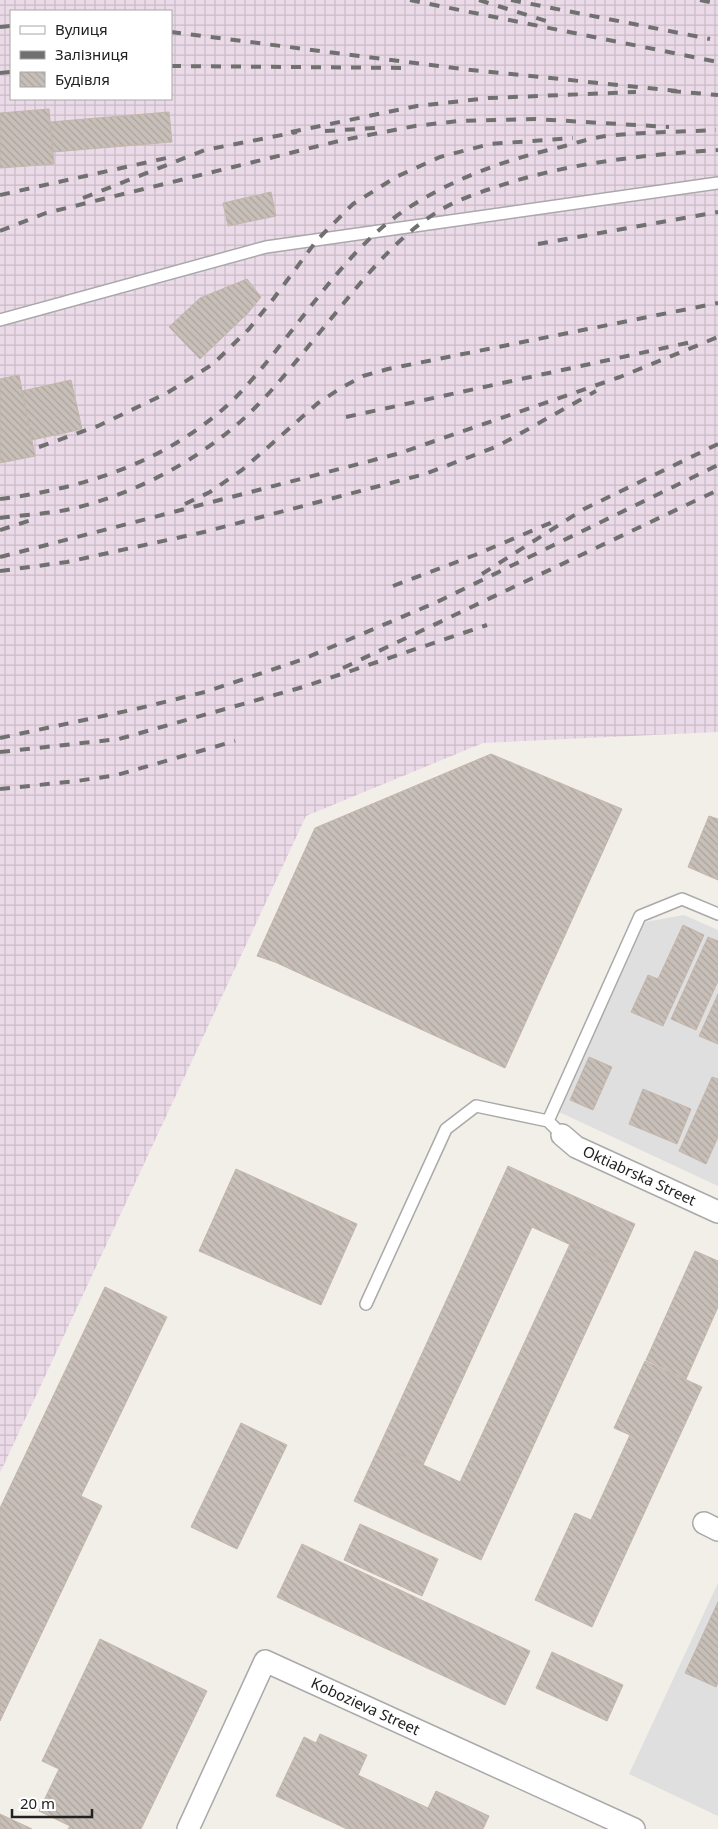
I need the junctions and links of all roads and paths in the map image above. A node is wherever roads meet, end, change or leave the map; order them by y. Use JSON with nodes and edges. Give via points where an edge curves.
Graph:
{"nodes":[{"id":1,"x":718,"y":183,"type":"edge"},
{"id":2,"x":0,"y":320,"type":"edge"},
{"id":3,"x":718,"y":914,"type":"edge"},
{"id":4,"x":555,"y":1128,"type":"junction"},
{"id":5,"x":718,"y":1212,"type":"edge"},
{"id":6,"x":366,"y":1304,"type":"dead end"},
{"id":7,"x":188,"y":1829,"type":"edge"},
{"id":8,"x":634,"y":1829,"type":"edge"}],
"edges":[{"from":1,"to":2,"type":"lane","via":[[266,247]]},
{"from":3,"to":4,"type":"lane","via":[[682,899],[640,916]]},
{"from":4,"to":5,"type":"street","name":"Oktiabrska Street","via":[[576,1147]]},
{"from":4,"to":6,"type":"lane","via":[[476,1106],[446,1129]]},
{"from":7,"to":8,"type":"street","name":"Kobozieva Street","via":[[265,1661]]}]}
